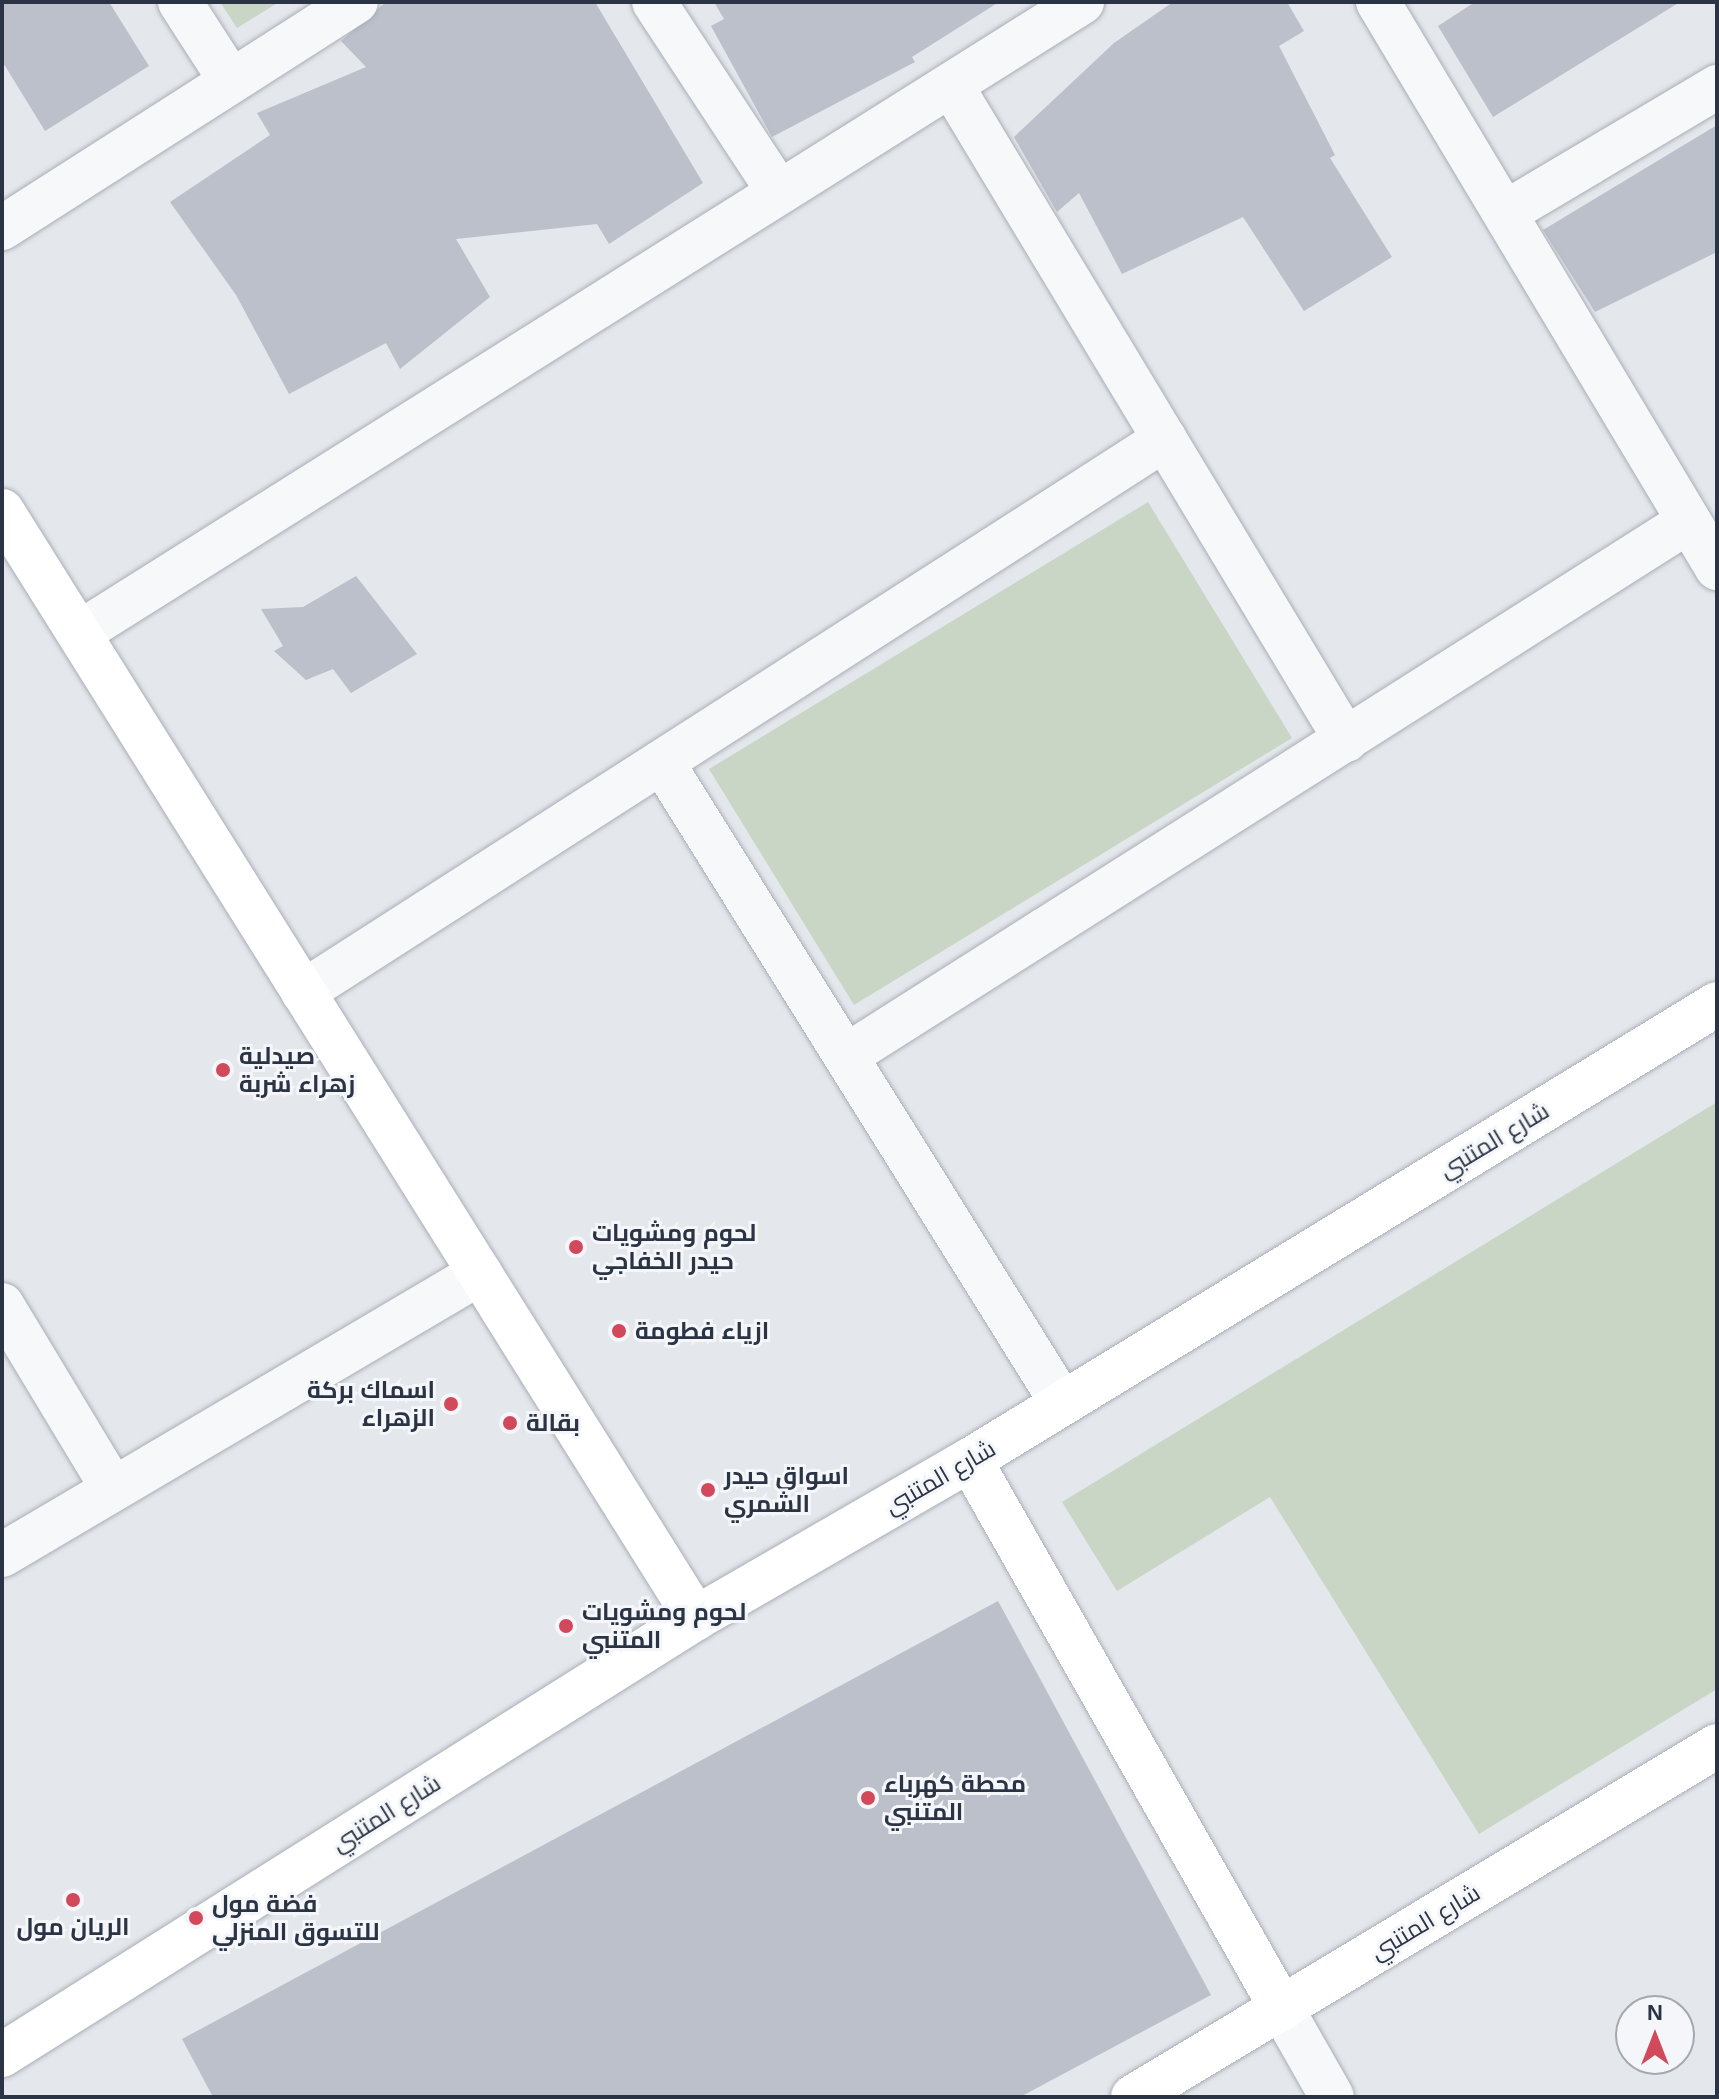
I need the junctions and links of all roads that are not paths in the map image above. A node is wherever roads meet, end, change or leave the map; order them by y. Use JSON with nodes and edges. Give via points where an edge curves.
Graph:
{"nodes":[{"id":1,"x":180,"y":2,"type":"edge"},
{"id":2,"x":356,"y":2,"type":"edge"},
{"id":3,"x":654,"y":2,"type":"edge"},
{"id":4,"x":1082,"y":2,"type":"edge"},
{"id":5,"x":1378,"y":2,"type":"edge"},
{"id":6,"x":231,"y":81,"type":"junction"},
{"id":7,"x":951,"y":85,"type":"junction"},
{"id":8,"x":1717,"y":87,"type":"edge"},
{"id":9,"x":778,"y":191,"type":"junction"},
{"id":10,"x":1505,"y":213,"type":"junction"},
{"id":11,"x":2,"y":228,"type":"edge"},
{"id":12,"x":1165,"y":439,"type":"junction"},
{"id":13,"x":2,"y":511,"type":"edge"},
{"id":14,"x":1689,"y":521,"type":"junction"},
{"id":15,"x":1717,"y":568,"type":"edge"},
{"id":16,"x":79,"y":633,"type":"junction"},
{"id":17,"x":1346,"y":740,"type":"junction"},
{"id":18,"x":662,"y":762,"type":"junction"},
{"id":19,"x":303,"y":992,"type":"junction"},
{"id":20,"x":1717,"y":1004,"type":"edge"},
{"id":21,"x":846,"y":1056,"type":"junction"},
{"id":22,"x":480,"y":1273,"type":"junction"},
{"id":23,"x":2,"y":1305,"type":"edge"},
{"id":24,"x":1062,"y":1403,"type":"junction"},
{"id":25,"x":970,"y":1460,"type":"junction"},
{"id":26,"x":113,"y":1489,"type":"junction"},
{"id":27,"x":2,"y":1555,"type":"edge"},
{"id":28,"x":696,"y":1618,"type":"junction"},
{"id":29,"x":1717,"y":1746,"type":"edge"},
{"id":30,"x":1282,"y":2009,"type":"junction"},
{"id":31,"x":2,"y":2055,"type":"edge"},
{"id":32,"x":1133,"y":2097,"type":"edge"},
{"id":33,"x":1332,"y":2097,"type":"edge"}],
"edges":[{"from":1,"to":6,"type":"street"},
{"from":2,"to":6,"type":"street"},
{"from":3,"to":9,"type":"street"},
{"from":4,"to":7,"type":"street"},
{"from":5,"to":10,"type":"street"},
{"from":6,"to":11,"type":"street"},
{"from":7,"to":9,"type":"street"},
{"from":7,"to":12,"type":"street"},
{"from":8,"to":10,"type":"street"},
{"from":9,"to":16,"type":"street"},
{"from":10,"to":14,"type":"street"},
{"from":12,"to":17,"type":"street"},
{"from":12,"to":18,"type":"street"},
{"from":13,"to":16,"type":"street"},
{"from":14,"to":15,"type":"street"},
{"from":14,"to":17,"type":"street"},
{"from":16,"to":19,"type":"street"},
{"from":17,"to":21,"type":"street"},
{"from":18,"to":19,"type":"street"},
{"from":18,"to":21,"type":"street"},
{"from":19,"to":22,"type":"street"},
{"from":20,"to":24,"type":"street","name":"شارع المتنبي"},
{"from":21,"to":24,"type":"street"},
{"from":22,"to":26,"type":"street"},
{"from":22,"to":28,"type":"street"},
{"from":23,"to":26,"type":"street"},
{"from":24,"to":25,"type":"street","name":"شارع المتنبي"},
{"from":25,"to":28,"type":"street","name":"شارع المتنبي"},
{"from":25,"to":30,"type":"street"},
{"from":26,"to":27,"type":"street"},
{"from":28,"to":31,"type":"street","name":"شارع المتنبي"},
{"from":29,"to":30,"type":"street","name":"شارع المتنبي"},
{"from":30,"to":32,"type":"street","name":"شارع المتنبي"},
{"from":30,"to":33,"type":"street"}]}
